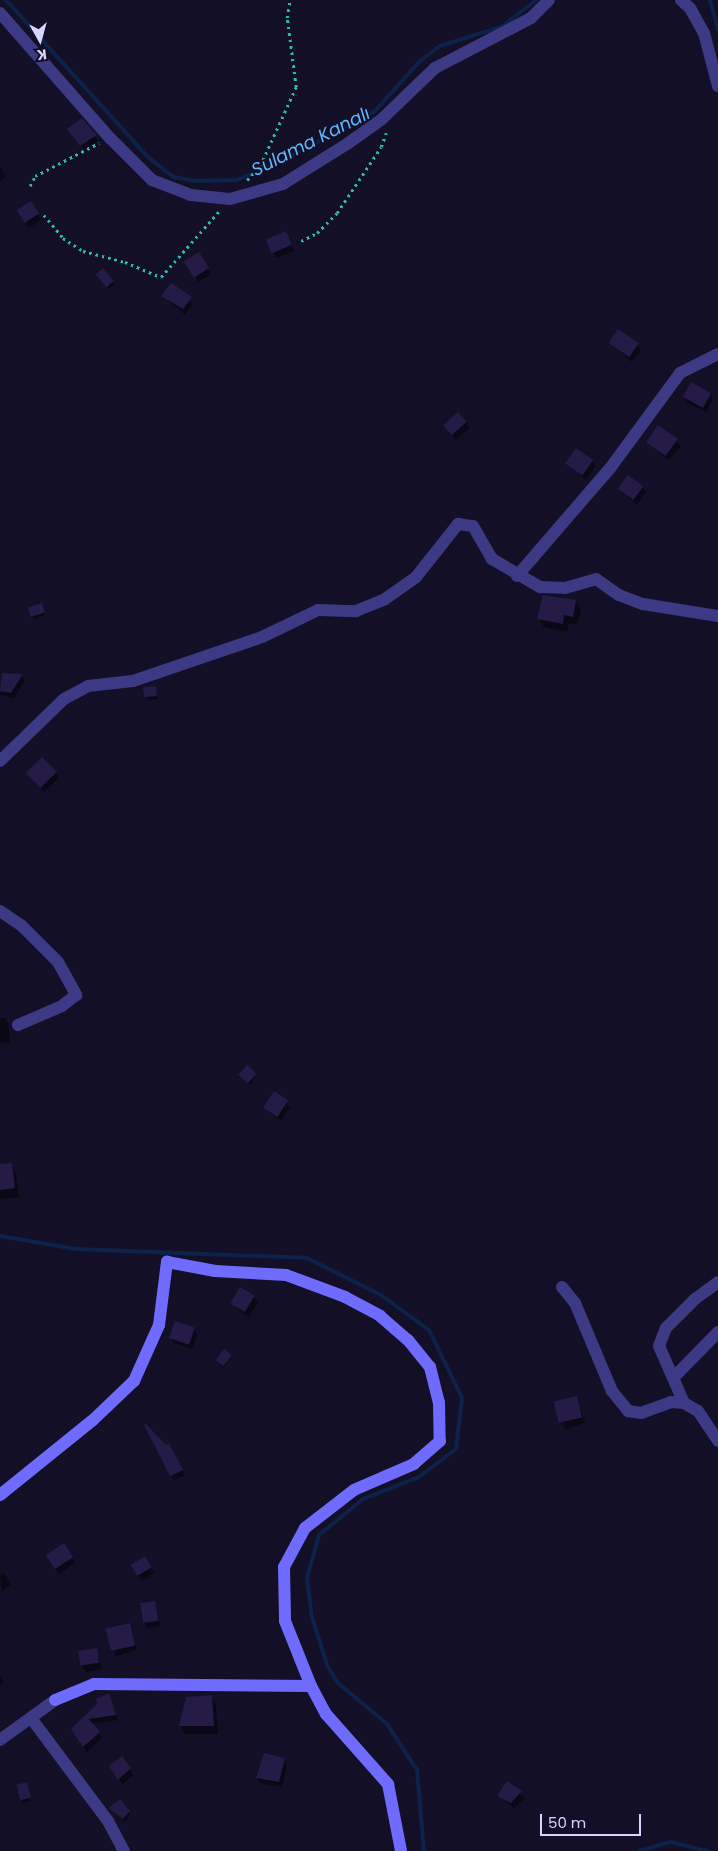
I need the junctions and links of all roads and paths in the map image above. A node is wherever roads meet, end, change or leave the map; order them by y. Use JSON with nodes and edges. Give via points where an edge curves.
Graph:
{"nodes":[{"id":1,"x":290,"y":0,"type":"edge"},
{"id":2,"x":549,"y":0,"type":"edge"},
{"id":3,"x":681,"y":0,"type":"edge"},
{"id":4,"x":0,"y":13,"type":"edge"},
{"id":5,"x":718,"y":86,"type":"edge"},
{"id":6,"x":382,"y":119,"type":"junction"},
{"id":7,"x":110,"y":138,"type":"junction"},
{"id":8,"x":260,"y":166,"type":"dead end"},
{"id":9,"x":30,"y":186,"type":"dead end"},
{"id":10,"x":230,"y":199,"type":"junction"},
{"id":11,"x":44,"y":215,"type":"dead end"},
{"id":12,"x":301,"y":241,"type":"dead end"},
{"id":13,"x":718,"y":354,"type":"edge"},
{"id":14,"x":517,"y":576,"type":"junction"},
{"id":15,"x":718,"y":616,"type":"edge"},
{"id":16,"x":2,"y":756,"type":"edge"},
{"id":17,"x":0,"y":911,"type":"edge"},
{"id":18,"x":18,"y":1024,"type":"dead end"},
{"id":19,"x":718,"y":1282,"type":"edge"},
{"id":20,"x":562,"y":1286,"type":"dead end"},
{"id":21,"x":718,"y":1332,"type":"edge"},
{"id":22,"x":674,"y":1376,"type":"junction"},
{"id":23,"x":684,"y":1403,"type":"junction"},
{"id":24,"x":718,"y":1440,"type":"edge"},
{"id":25,"x":0,"y":1495,"type":"edge"},
{"id":26,"x":311,"y":1686,"type":"junction"},
{"id":27,"x":31,"y":1718,"type":"junction"},
{"id":28,"x":0,"y":1740,"type":"edge"},
{"id":29,"x":124,"y":1851,"type":"edge"},
{"id":30,"x":401,"y":1851,"type":"edge"}],
"edges":[{"from":1,"to":8,"type":"path","via":[[287,18],[296,87]]},
{"from":2,"to":6,"type":"street","via":[[531,18],[434,68]]},
{"from":3,"to":5,"type":"street","via":[[690,8],[704,33]]},
{"from":4,"to":7,"type":"street"},
{"from":6,"to":10,"type":"street","via":[[283,184]]},
{"from":6,"to":12,"type":"path","via":[[386,133],[381,147],[352,192],[317,233]]},
{"from":7,"to":9,"type":"path","via":[[35,176]]},
{"from":7,"to":10,"type":"street","via":[[152,180],[191,195]]},
{"from":10,"to":11,"type":"path","via":[[161,277],[125,262],[83,251],[63,238]]},
{"from":13,"to":14,"type":"street","via":[[680,373],[610,467]]},
{"from":14,"to":15,"type":"street","via":[[540,587],[565,588],[596,579],[643,604]]},
{"from":14,"to":16,"type":"street","via":[[492,559],[473,526],[458,524],[416,577],[385,599],[356,611],[318,610],[262,637],[133,681],[88,686],[64,699]]},
{"from":17,"to":18,"type":"street","via":[[21,925],[58,962],[76,995],[62,1006]]},
{"from":19,"to":22,"type":"street","via":[[695,1299],[666,1328],[659,1346]]},
{"from":20,"to":23,"type":"street","via":[[575,1303],[612,1391],[628,1411],[641,1413],[670,1402]]},
{"from":21,"to":22,"type":"street"},
{"from":22,"to":23,"type":"street"},
{"from":23,"to":24,"type":"street","via":[[698,1411]]},
{"from":25,"to":26,"type":"street","via":[[93,1420],[134,1381],[158,1325],[167,1262],[215,1271],[286,1275],[345,1297],[380,1316],[408,1340],[430,1367],[439,1402],[440,1441],[414,1464],[354,1490],[306,1528],[284,1567],[285,1621]]},
{"from":26,"to":27,"type":"street","via":[[94,1684],[56,1700]]},
{"from":26,"to":30,"type":"street","via":[[326,1714],[388,1784]]},
{"from":27,"to":28,"type":"street"},
{"from":27,"to":29,"type":"street","via":[[108,1821]]}]}
